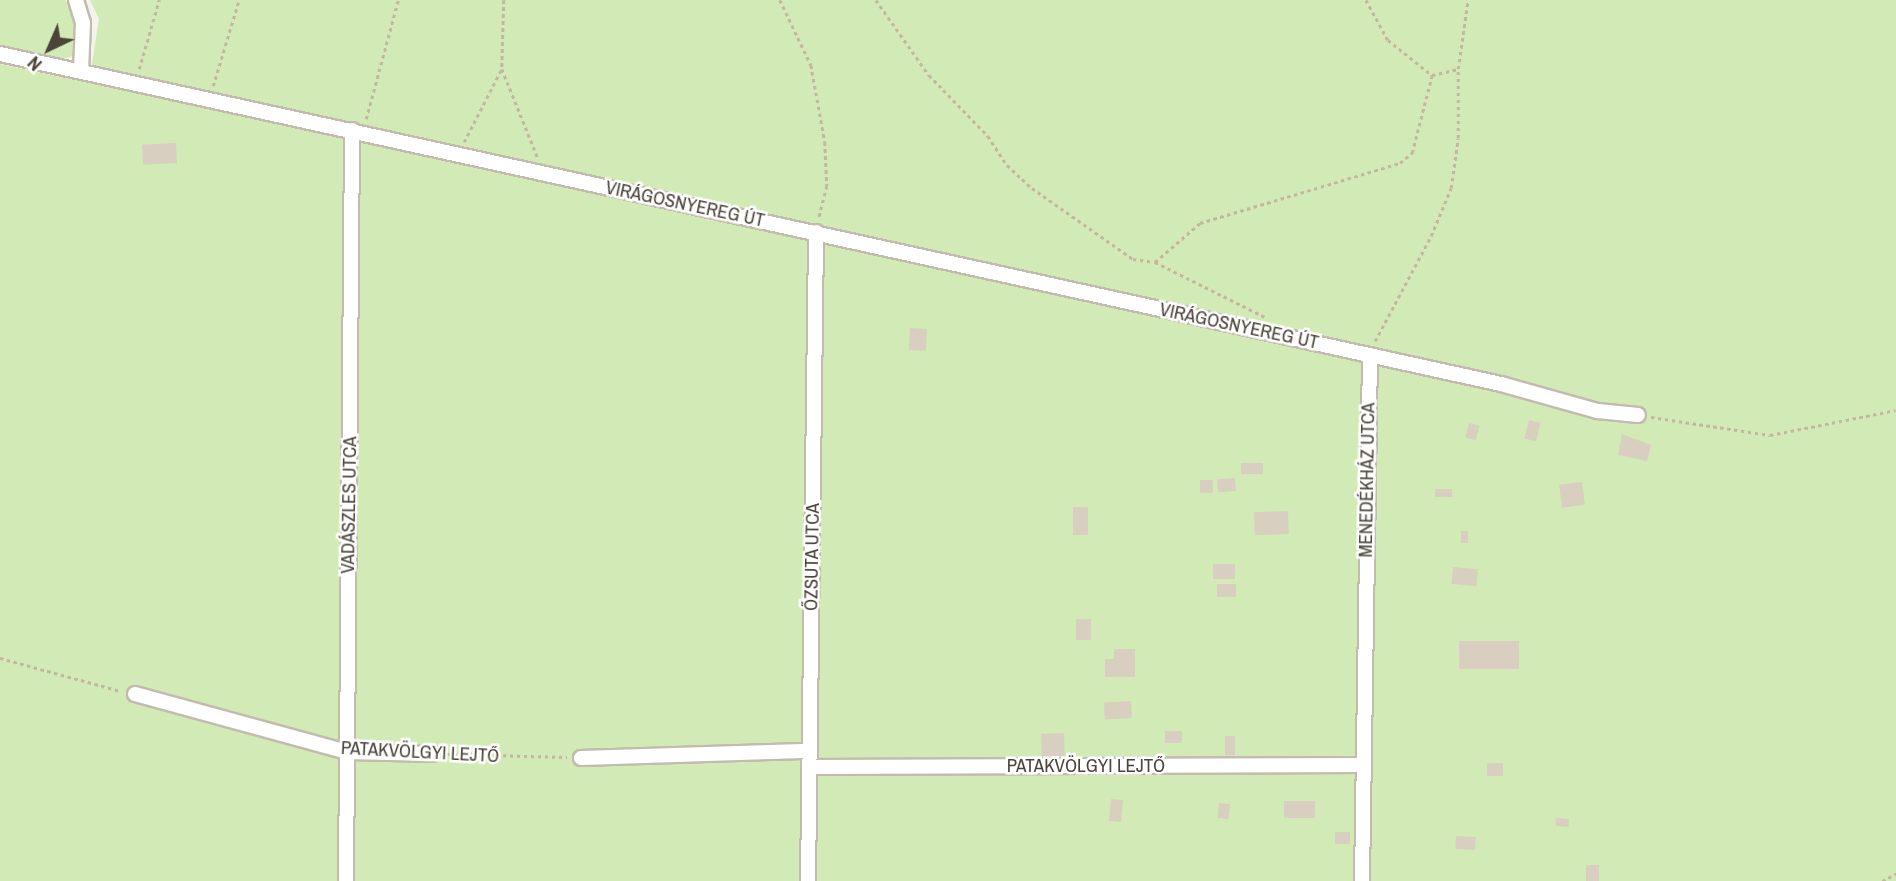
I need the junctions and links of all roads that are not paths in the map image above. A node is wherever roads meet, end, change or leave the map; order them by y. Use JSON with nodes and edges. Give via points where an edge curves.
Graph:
{"nodes":[{"id":1,"x":76,"y":0,"type":"edge"},
{"id":2,"x":0,"y":54,"type":"edge"},
{"id":3,"x":81,"y":71,"type":"junction"},
{"id":4,"x":358,"y":131,"type":"junction"},
{"id":5,"x":816,"y":232,"type":"junction"},
{"id":6,"x":1370,"y":355,"type":"junction"},
{"id":7,"x":1638,"y":415,"type":"road end"},
{"id":8,"x":135,"y":694,"type":"road end"},
{"id":9,"x":347,"y":751,"type":"junction"},
{"id":10,"x":810,"y":751,"type":"junction"},
{"id":11,"x":432,"y":754,"type":"road end"},
{"id":12,"x":581,"y":758,"type":"road end"},
{"id":13,"x":1363,"y":765,"type":"junction"},
{"id":14,"x":809,"y":767,"type":"junction"},
{"id":15,"x":346,"y":881,"type":"edge"},
{"id":16,"x":808,"y":881,"type":"edge"},
{"id":17,"x":1362,"y":881,"type":"edge"}],
"edges":[{"from":1,"to":3,"type":"street","via":[[83,23]]},
{"from":2,"to":3,"type":"street","name":"VIRÁGOSNYEREG ÚT"},
{"from":3,"to":4,"type":"street","name":"VIRÁGOSNYEREG ÚT"},
{"from":4,"to":5,"type":"street","name":"VIRÁGOSNYEREG ÚT"},
{"from":4,"to":9,"type":"street","name":"VADÁSZLES UTCA"},
{"from":5,"to":6,"type":"street","name":"VIRÁGOSNYEREG ÚT"},
{"from":5,"to":10,"type":"street","name":"ŐZSUTA UTCA"},
{"from":6,"to":7,"type":"street","via":[[1598,411]]},
{"from":6,"to":13,"type":"street","name":"MENEDÉKHÁZ UTCA"},
{"from":8,"to":9,"type":"street","name":"PATAKVÖLGYI LEJTŐ"},
{"from":9,"to":11,"type":"street","name":"PATAKVÖLGYI LEJTŐ"},
{"from":9,"to":15,"type":"street","name":"VADÁSZLES UTCA"},
{"from":10,"to":12,"type":"street"},
{"from":10,"to":14,"type":"street","name":"ŐZSUTA UTCA"},
{"from":13,"to":14,"type":"street","name":"PATAKVÖLGYI LEJTŐ"},
{"from":13,"to":17,"type":"street","name":"MENEDÉKHÁZ UTCA"},
{"from":14,"to":16,"type":"street","name":"ŐZSUTA UTCA"}]}
